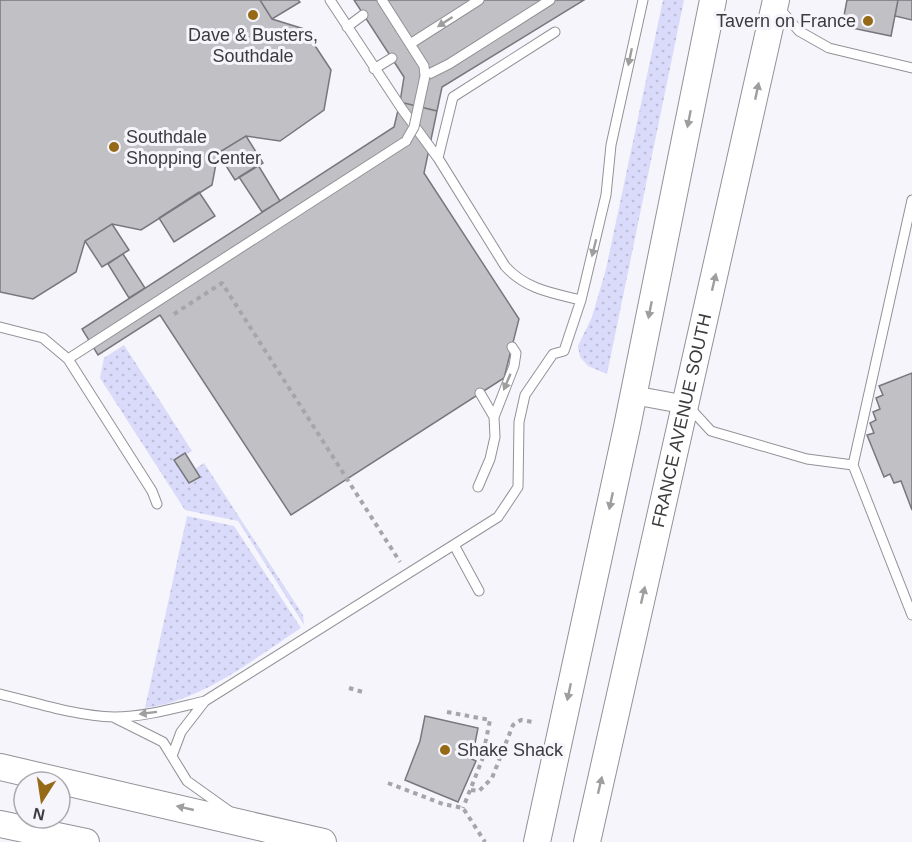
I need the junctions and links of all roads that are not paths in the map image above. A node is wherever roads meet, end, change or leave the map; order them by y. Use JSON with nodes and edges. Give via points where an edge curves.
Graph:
{"nodes":[{"id":1,"x":330,"y":0,"type":"edge"},
{"id":2,"x":382,"y":0,"type":"edge"},
{"id":3,"x":478,"y":0,"type":"edge"},
{"id":4,"x":550,"y":0,"type":"edge"},
{"id":5,"x":643,"y":0,"type":"edge"},
{"id":6,"x":713,"y":0,"type":"edge"},
{"id":7,"x":776,"y":2,"type":"edge"},
{"id":8,"x":363,"y":15,"type":"dead end"},
{"id":9,"x":347,"y":27,"type":"junction"},
{"id":10,"x":555,"y":32,"type":"dead end"},
{"id":11,"x":411,"y":44,"type":"junction"},
{"id":12,"x":392,"y":58,"type":"dead end"},
{"id":13,"x":912,"y":68,"type":"edge"},
{"id":14,"x":374,"y":69,"type":"junction"},
{"id":15,"x":425,"y":76,"type":"junction"},
{"id":16,"x":438,"y":158,"type":"junction"},
{"id":17,"x":912,"y":201,"type":"edge"},
{"id":18,"x":581,"y":300,"type":"junction"},
{"id":19,"x":0,"y":327,"type":"edge"},
{"id":20,"x":512,"y":347,"type":"dead end"},
{"id":21,"x":68,"y":359,"type":"junction"},
{"id":22,"x":480,"y":393,"type":"dead end"},
{"id":23,"x":633,"y":395,"type":"junction"},
{"id":24,"x":687,"y":405,"type":"junction"},
{"id":25,"x":494,"y":417,"type":"junction"},
{"id":26,"x":853,"y":465,"type":"junction"},
{"id":27,"x":478,"y":487,"type":"dead end"},
{"id":28,"x":157,"y":504,"type":"dead end"},
{"id":29,"x":454,"y":545,"type":"junction"},
{"id":30,"x":479,"y":591,"type":"dead end"},
{"id":31,"x":912,"y":615,"type":"edge"},
{"id":32,"x":0,"y":694,"type":"edge"},
{"id":33,"x":205,"y":701,"type":"junction"},
{"id":34,"x":113,"y":717,"type":"junction"},
{"id":35,"x":172,"y":756,"type":"junction"},
{"id":36,"x":0,"y":767,"type":"edge"},
{"id":37,"x":249,"y":823,"type":"junction"},
{"id":38,"x":0,"y":824,"type":"edge"},
{"id":39,"x":86,"y":842,"type":"edge"},
{"id":40,"x":323,"y":842,"type":"edge"},
{"id":41,"x":537,"y":842,"type":"edge"},
{"id":42,"x":587,"y":842,"type":"edge"}],
"edges":[{"from":1,"to":9,"type":"lane"},
{"from":2,"to":11,"type":"lane"},
{"from":3,"to":11,"type":"lane","one_way":true},
{"from":4,"to":15,"type":"lane"},
{"from":5,"to":18,"type":"lane","one_way":true,"via":[[611,145],[606,195]]},
{"from":6,"to":23,"type":"main road","one_way":true},
{"from":7,"to":13,"type":"lane","via":[[799,31],[829,48]]},
{"from":24,"to":7,"type":"main road","name":"FRANCE AVENUE SOUTH","one_way":true},
{"from":8,"to":9,"type":"lane"},
{"from":9,"to":14,"type":"lane"},
{"from":10,"to":16,"type":"lane","via":[[453,97]]},
{"from":11,"to":15,"type":"lane","via":[[424,66]]},
{"from":12,"to":14,"type":"lane"},
{"from":14,"to":16,"type":"lane"},
{"from":15,"to":21,"type":"lane","bridge":true,"via":[[414,127],[406,141]]},
{"from":16,"to":18,"type":"lane","via":[[513,276],[542,291]]},
{"from":17,"to":26,"type":"lane"},
{"from":18,"to":29,"type":"lane","via":[[564,351],[553,354],[525,395],[519,423],[518,487],[498,517]]},
{"from":19,"to":21,"type":"lane","via":[[43,338]]},
{"from":20,"to":25,"type":"lane","one_way":true,"via":[[516,353],[514,366]]},
{"from":21,"to":28,"type":"lane"},
{"from":22,"to":25,"type":"lane"},
{"from":23,"to":24,"type":"street"},
{"from":23,"to":41,"type":"main road","one_way":true},
{"from":24,"to":26,"type":"lane","via":[[711,431],[807,459]]},
{"from":42,"to":24,"type":"main road","name":"FRANCE AVENUE SOUTH","one_way":true},
{"from":25,"to":27,"type":"lane","via":[[490,459]]},
{"from":26,"to":31,"type":"lane"},
{"from":29,"to":30,"type":"lane"},
{"from":29,"to":33,"type":"lane"},
{"from":32,"to":34,"type":"lane"},
{"from":33,"to":34,"type":"lane","one_way":true,"via":[[152,714]]},
{"from":33,"to":35,"type":"lane","via":[[181,732]]},
{"from":34,"to":35,"type":"lane","via":[[162,742]]},
{"from":35,"to":37,"type":"lane","via":[[187,781]]},
{"from":37,"to":36,"type":"main road","one_way":true},
{"from":37,"to":40,"type":"main road"},
{"from":38,"to":39,"type":"main road"}]}
